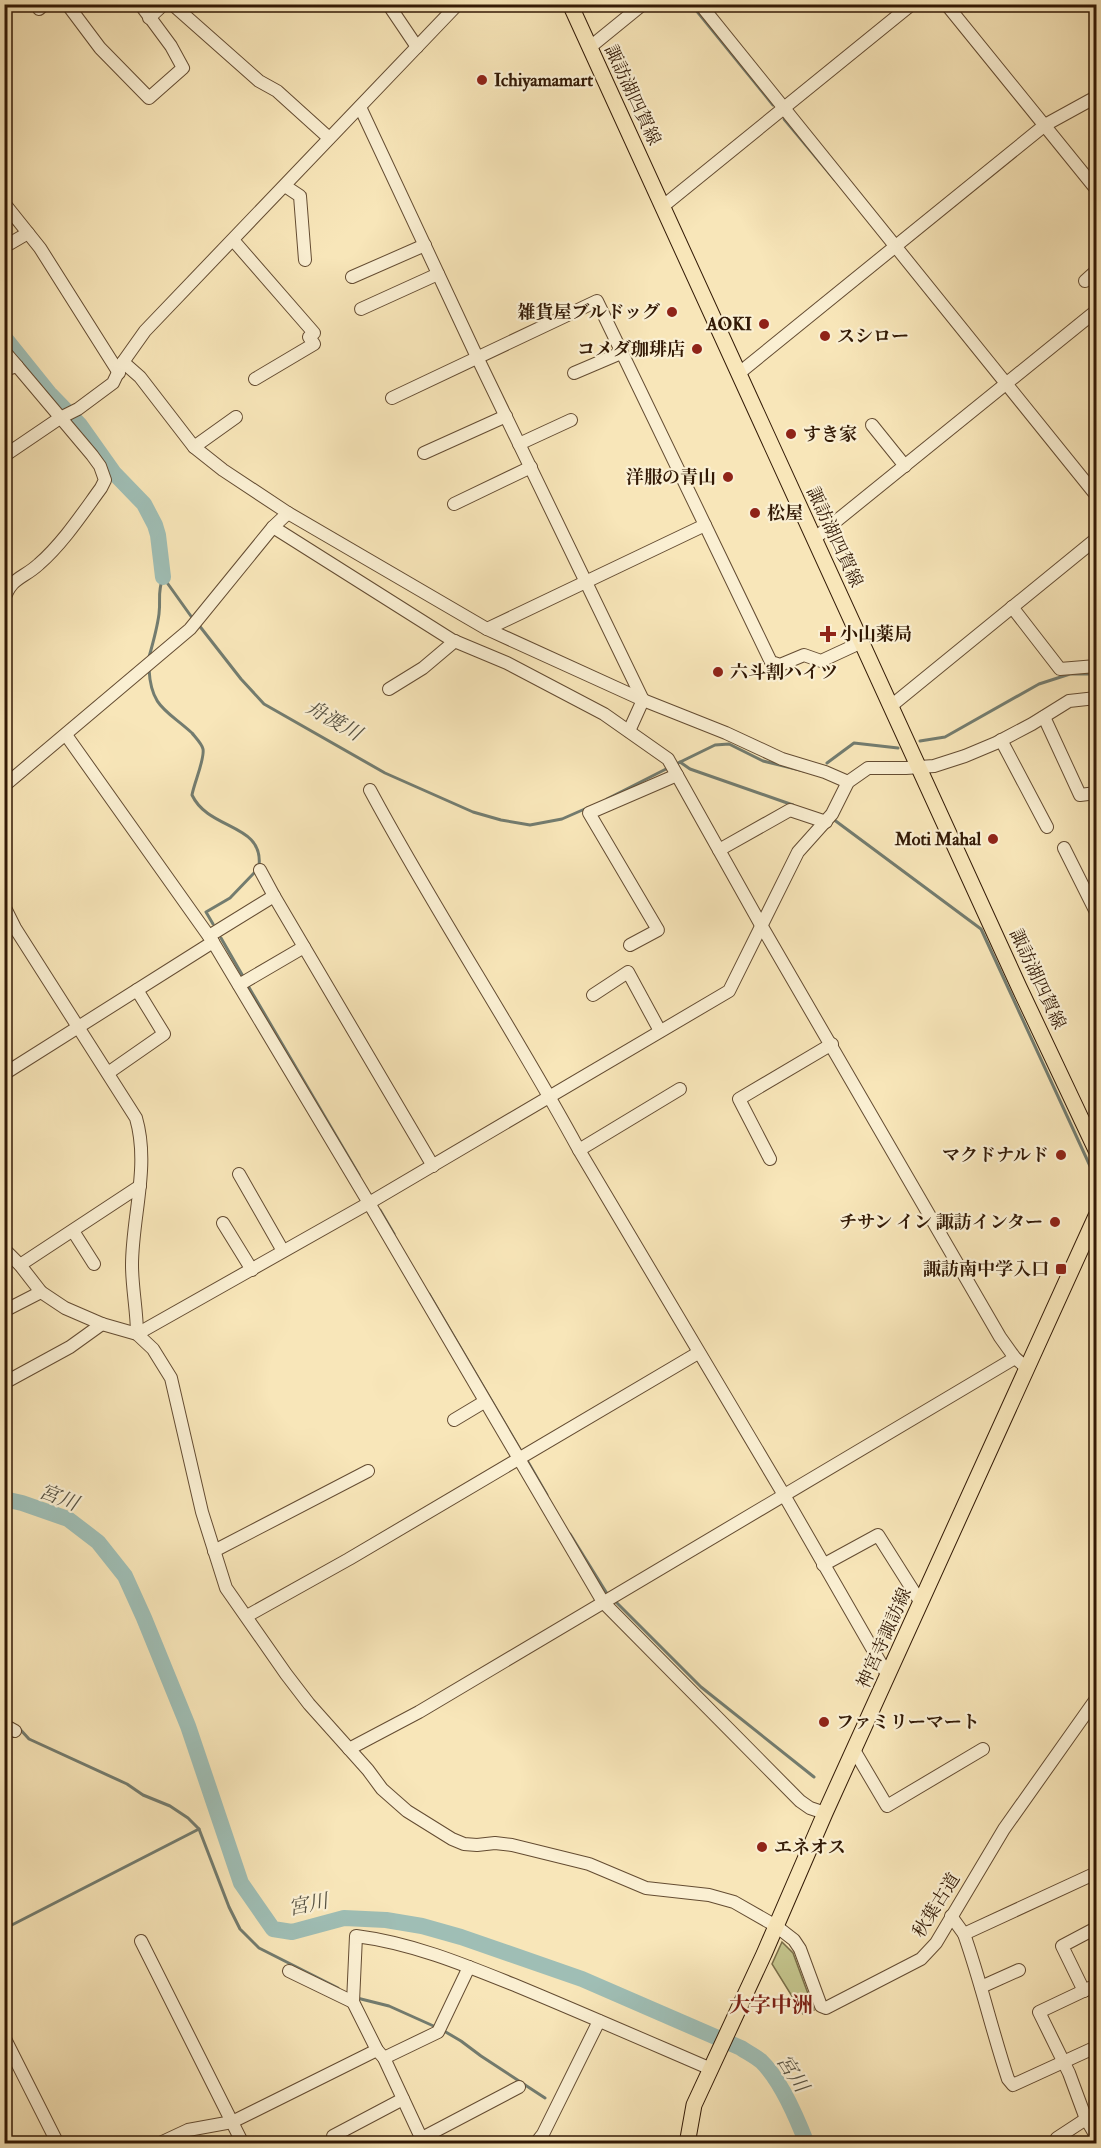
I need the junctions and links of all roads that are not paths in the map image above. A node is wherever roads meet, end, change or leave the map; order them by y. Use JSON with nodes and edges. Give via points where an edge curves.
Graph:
{"nodes":[{"id":1,"x":67,"y":4,"type":"edge"},
{"id":2,"x":140,"y":4,"type":"edge"},
{"id":3,"x":164,"y":4,"type":"edge"},
{"id":4,"x":172,"y":4,"type":"edge"},
{"id":5,"x":387,"y":4,"type":"edge"},
{"id":6,"x":458,"y":4,"type":"edge"},
{"id":7,"x":570,"y":4,"type":"edge"},
{"id":8,"x":643,"y":4,"type":"edge"},
{"id":9,"x":700,"y":4,"type":"edge"},
{"id":10,"x":912,"y":4,"type":"edge"},
{"id":11,"x":946,"y":4,"type":"edge"},
{"id":12,"x":149,"y":18,"type":"junction"},
{"id":13,"x":417,"y":47,"type":"junction"},
{"id":14,"x":589,"y":48,"type":"junction"},
{"id":15,"x":1096,"y":97,"type":"edge"},
{"id":16,"x":360,"y":107,"type":"junction"},
{"id":17,"x":784,"y":108,"type":"junction"},
{"id":18,"x":1045,"y":125,"type":"junction"},
{"id":19,"x":329,"y":138,"type":"junction"},
{"id":20,"x":285,"y":186,"type":"junction"},
{"id":21,"x":1096,"y":189,"type":"edge"},
{"id":22,"x":4,"y":203,"type":"edge"},
{"id":23,"x":662,"y":207,"type":"junction"},
{"id":24,"x":28,"y":233,"type":"junction"},
{"id":25,"x":233,"y":240,"type":"junction"},
{"id":26,"x":425,"y":245,"type":"junction"},
{"id":27,"x":895,"y":245,"type":"junction"},
{"id":28,"x":4,"y":247,"type":"edge"},
{"id":29,"x":305,"y":260,"type":"dead end"},
{"id":30,"x":1096,"y":271,"type":"edge"},
{"id":31,"x":438,"y":274,"type":"junction"},
{"id":32,"x":352,"y":277,"type":"dead end"},
{"id":33,"x":1084,"y":281,"type":"dead end"},
{"id":34,"x":361,"y":309,"type":"dead end"},
{"id":35,"x":1096,"y":311,"type":"edge"},
{"id":36,"x":4,"y":351,"type":"edge"},
{"id":37,"x":621,"y":352,"type":"junction"},
{"id":38,"x":477,"y":357,"type":"junction"},
{"id":39,"x":121,"y":367,"type":"junction"},
{"id":40,"x":11,"y":368,"type":"edge"},
{"id":41,"x":574,"y":373,"type":"dead end"},
{"id":42,"x":738,"y":374,"type":"junction"},
{"id":43,"x":255,"y":379,"type":"dead end"},
{"id":44,"x":1007,"y":384,"type":"junction"},
{"id":45,"x":392,"y":398,"type":"dead end"},
{"id":46,"x":506,"y":416,"type":"junction"},
{"id":47,"x":236,"y":417,"type":"dead end"},
{"id":48,"x":60,"y":418,"type":"junction"},
{"id":49,"x":571,"y":420,"type":"dead end"},
{"id":50,"x":872,"y":425,"type":"dead end"},
{"id":51,"x":519,"y":444,"type":"junction"},
{"id":52,"x":194,"y":447,"type":"junction"},
{"id":53,"x":424,"y":453,"type":"dead end"},
{"id":54,"x":4,"y":456,"type":"edge"},
{"id":55,"x":905,"y":466,"type":"junction"},
{"id":56,"x":531,"y":467,"type":"junction"},
{"id":57,"x":1096,"y":495,"type":"edge"},
{"id":58,"x":453,"y":504,"type":"dead end"},
{"id":59,"x":288,"y":513,"type":"junction"},
{"id":60,"x":705,"y":525,"type":"junction"},
{"id":61,"x":273,"y":527,"type":"junction"},
{"id":62,"x":814,"y":539,"type":"junction"},
{"id":63,"x":1096,"y":539,"type":"edge"},
{"id":64,"x":587,"y":582,"type":"junction"},
{"id":65,"x":4,"y":600,"type":"edge"},
{"id":66,"x":1012,"y":608,"type":"junction"},
{"id":67,"x":487,"y":629,"type":"junction"},
{"id":68,"x":455,"y":641,"type":"junction"},
{"id":69,"x":862,"y":642,"type":"junction"},
{"id":70,"x":1096,"y":666,"type":"edge"},
{"id":71,"x":389,"y":689,"type":"dead end"},
{"id":72,"x":1096,"y":698,"type":"edge"},
{"id":73,"x":643,"y":700,"type":"junction"},
{"id":74,"x":891,"y":706,"type":"junction"},
{"id":75,"x":1044,"y":717,"type":"junction"},
{"id":76,"x":629,"y":731,"type":"junction"},
{"id":77,"x":66,"y":735,"type":"junction"},
{"id":78,"x":1001,"y":740,"type":"junction"},
{"id":79,"x":919,"y":768,"type":"junction"},
{"id":80,"x":674,"y":769,"type":"junction"},
{"id":81,"x":848,"y":782,"type":"junction"},
{"id":82,"x":4,"y":786,"type":"edge"},
{"id":83,"x":370,"y":790,"type":"dead end"},
{"id":84,"x":1096,"y":792,"type":"edge"},
{"id":85,"x":828,"y":819,"type":"junction"},
{"id":86,"x":1047,"y":827,"type":"dead end"},
{"id":87,"x":1064,"y":848,"type":"dead end"},
{"id":88,"x":719,"y":850,"type":"junction"},
{"id":89,"x":260,"y":870,"type":"dead end"},
{"id":90,"x":274,"y":896,"type":"junction"},
{"id":91,"x":4,"y":906,"type":"edge"},
{"id":92,"x":1096,"y":912,"type":"edge"},
{"id":93,"x":761,"y":926,"type":"junction"},
{"id":94,"x":211,"y":939,"type":"junction"},
{"id":95,"x":630,"y":945,"type":"dead end"},
{"id":96,"x":304,"y":947,"type":"junction"},
{"id":97,"x":238,"y":985,"type":"junction"},
{"id":98,"x":137,"y":990,"type":"junction"},
{"id":99,"x":593,"y":995,"type":"dead end"},
{"id":100,"x":79,"y":1027,"type":"junction"},
{"id":101,"x":660,"y":1031,"type":"junction"},
{"id":102,"x":832,"y":1044,"type":"junction"},
{"id":103,"x":108,"y":1073,"type":"junction"},
{"id":104,"x":4,"y":1074,"type":"edge"},
{"id":105,"x":680,"y":1089,"type":"dead end"},
{"id":106,"x":550,"y":1096,"type":"junction"},
{"id":107,"x":579,"y":1150,"type":"junction"},
{"id":108,"x":1096,"y":1150,"type":"edge"},
{"id":109,"x":770,"y":1159,"type":"dead end"},
{"id":110,"x":432,"y":1166,"type":"junction"},
{"id":111,"x":239,"y":1174,"type":"dead end"},
{"id":112,"x":140,"y":1186,"type":"junction"},
{"id":113,"x":369,"y":1203,"type":"junction"},
{"id":114,"x":1096,"y":1216,"type":"edge"},
{"id":115,"x":223,"y":1223,"type":"dead end"},
{"id":116,"x":73,"y":1230,"type":"junction"},
{"id":117,"x":4,"y":1249,"type":"edge"},
{"id":118,"x":283,"y":1251,"type":"junction"},
{"id":119,"x":94,"y":1264,"type":"dead end"},
{"id":120,"x":20,"y":1265,"type":"junction"},
{"id":121,"x":252,"y":1270,"type":"junction"},
{"id":122,"x":41,"y":1292,"type":"junction"},
{"id":123,"x":4,"y":1311,"type":"edge"},
{"id":124,"x":102,"y":1324,"type":"junction"},
{"id":125,"x":137,"y":1334,"type":"junction"},
{"id":126,"x":698,"y":1353,"type":"junction"},
{"id":127,"x":1015,"y":1358,"type":"junction"},
{"id":128,"x":1027,"y":1368,"type":"junction"},
{"id":129,"x":4,"y":1383,"type":"edge"},
{"id":130,"x":484,"y":1402,"type":"junction"},
{"id":131,"x":454,"y":1420,"type":"dead end"},
{"id":132,"x":518,"y":1460,"type":"junction"},
{"id":133,"x":368,"y":1471,"type":"dead end"},
{"id":134,"x":784,"y":1495,"type":"junction"},
{"id":135,"x":214,"y":1551,"type":"junction"},
{"id":136,"x":823,"y":1565,"type":"junction"},
{"id":137,"x":603,"y":1602,"type":"junction"},
{"id":138,"x":921,"y":1603,"type":"junction"},
{"id":139,"x":247,"y":1616,"type":"junction"},
{"id":140,"x":888,"y":1676,"type":"junction"},
{"id":141,"x":1096,"y":1699,"type":"edge"},
{"id":142,"x":349,"y":1749,"type":"junction"},
{"id":143,"x":983,"y":1749,"type":"dead end"},
{"id":144,"x":854,"y":1750,"type":"junction"},
{"id":145,"x":825,"y":1813,"type":"junction"},
{"id":146,"x":1096,"y":1872,"type":"edge"},
{"id":147,"x":951,"y":1916,"type":"junction"},
{"id":148,"x":776,"y":1926,"type":"junction"},
{"id":149,"x":1096,"y":1928,"type":"edge"},
{"id":150,"x":964,"y":1934,"type":"junction"},
{"id":151,"x":141,"y":1941,"type":"dead end"},
{"id":152,"x":469,"y":1966,"type":"junction"},
{"id":153,"x":1020,"y":1970,"type":"dead end"},
{"id":154,"x":289,"y":1971,"type":"dead end"},
{"id":155,"x":1096,"y":1985,"type":"edge"},
{"id":156,"x":981,"y":1987,"type":"junction"},
{"id":157,"x":1084,"y":1991,"type":"junction"},
{"id":158,"x":353,"y":2002,"type":"junction"},
{"id":159,"x":599,"y":2021,"type":"junction"},
{"id":160,"x":4,"y":2037,"type":"edge"},
{"id":161,"x":1096,"y":2047,"type":"edge"},
{"id":162,"x":380,"y":2054,"type":"junction"},
{"id":163,"x":1063,"y":2062,"type":"junction"},
{"id":164,"x":713,"y":2063,"type":"junction"},
{"id":165,"x":519,"y":2087,"type":"dead end"},
{"id":166,"x":403,"y":2099,"type":"junction"},
{"id":167,"x":1086,"y":2119,"type":"junction"},
{"id":168,"x":232,"y":2122,"type":"junction"},
{"id":169,"x":333,"y":2136,"type":"dead end"},
{"id":170,"x":1096,"y":2136,"type":"edge"},
{"id":171,"x":423,"y":2141,"type":"edge"},
{"id":172,"x":58,"y":2144,"type":"edge"},
{"id":173,"x":158,"y":2144,"type":"edge"},
{"id":174,"x":243,"y":2144,"type":"edge"},
{"id":175,"x":536,"y":2144,"type":"edge"},
{"id":176,"x":687,"y":2144,"type":"edge"},
{"id":177,"x":1054,"y":2144,"type":"edge"}],
"edges":[{"from":1,"to":12,"type":"street","via":[[100,48],[149,98],[183,68]]},
{"from":2,"to":12,"type":"street"},
{"from":3,"to":12,"type":"street"},
{"from":4,"to":19,"type":"street"},
{"from":5,"to":13,"type":"street"},
{"from":6,"to":13,"type":"street"},
{"from":7,"to":14,"type":"main road","name":"諏訪湖四賀線"},
{"from":8,"to":14,"type":"street"},
{"from":9,"to":17,"type":"street"},
{"from":10,"to":17,"type":"street"},
{"from":11,"to":18,"type":"street"},
{"from":13,"to":16,"type":"street"},
{"from":14,"to":23,"type":"main road","name":"諏訪湖四賀線"},
{"from":15,"to":18,"type":"street"},
{"from":16,"to":19,"type":"street"},
{"from":16,"to":26,"type":"street"},
{"from":17,"to":23,"type":"street"},
{"from":17,"to":27,"type":"street"},
{"from":18,"to":21,"type":"street"},
{"from":18,"to":27,"type":"street"},
{"from":19,"to":20,"type":"street"},
{"from":20,"to":25,"type":"street"},
{"from":20,"to":29,"type":"street","via":[[300,196]]},
{"from":22,"to":24,"type":"street"},
{"from":23,"to":42,"type":"main road","name":"諏訪湖四賀線"},
{"from":24,"to":28,"type":"street"},
{"from":24,"to":39,"type":"street"},
{"from":25,"to":39,"type":"street","via":[[145,331]]},
{"from":25,"to":43,"type":"street","via":[[314,333],[309,337],[314,345]]},
{"from":26,"to":31,"type":"street"},
{"from":26,"to":32,"type":"street"},
{"from":27,"to":42,"type":"street"},
{"from":27,"to":44,"type":"street"},
{"from":30,"to":33,"type":"street"},
{"from":31,"to":34,"type":"street"},
{"from":31,"to":38,"type":"street"},
{"from":35,"to":44,"type":"street"},
{"from":36,"to":40,"type":"street"},
{"from":37,"to":38,"type":"street","via":[[597,302]]},
{"from":37,"to":41,"type":"street"},
{"from":37,"to":60,"type":"street"},
{"from":38,"to":45,"type":"street"},
{"from":38,"to":46,"type":"street"},
{"from":39,"to":48,"type":"street","via":[[113,383]]},
{"from":39,"to":52,"type":"street","via":[[140,377]]},
{"from":40,"to":48,"type":"street"},
{"from":42,"to":62,"type":"main road","name":"諏訪湖四賀線"},
{"from":44,"to":55,"type":"street"},
{"from":44,"to":57,"type":"street"},
{"from":46,"to":51,"type":"street"},
{"from":46,"to":53,"type":"street"},
{"from":47,"to":52,"type":"street"},
{"from":48,"to":54,"type":"street"},
{"from":48,"to":65,"type":"street","via":[[100,466],[105,480],[39,564],[14,580]]},
{"from":49,"to":51,"type":"street"},
{"from":50,"to":55,"type":"street"},
{"from":51,"to":56,"type":"street"},
{"from":52,"to":59,"type":"street"},
{"from":55,"to":62,"type":"street"},
{"from":56,"to":58,"type":"street"},
{"from":56,"to":64,"type":"street"},
{"from":59,"to":61,"type":"street"},
{"from":59,"to":67,"type":"street"},
{"from":60,"to":64,"type":"street"},
{"from":60,"to":69,"type":"street","via":[[771,662],[780,665],[804,655],[821,661]]},
{"from":61,"to":68,"type":"street"},
{"from":61,"to":77,"type":"street","via":[[197,622]]},
{"from":62,"to":69,"type":"main road","name":"諏訪湖四賀線"},
{"from":63,"to":66,"type":"street"},
{"from":64,"to":67,"type":"street"},
{"from":64,"to":73,"type":"street"},
{"from":66,"to":70,"type":"street","via":[[1060,669]]},
{"from":66,"to":74,"type":"street"},
{"from":67,"to":73,"type":"street"},
{"from":68,"to":71,"type":"street","via":[[423,668]]},
{"from":68,"to":76,"type":"street","via":[[507,663]]},
{"from":69,"to":74,"type":"main road","name":"諏訪湖四賀線"},
{"from":72,"to":75,"type":"street","via":[[1069,701]]},
{"from":73,"to":76,"type":"street"},
{"from":73,"to":81,"type":"street","via":[[782,759]]},
{"from":74,"to":79,"type":"main road","name":"諏訪湖四賀線"},
{"from":75,"to":78,"type":"street"},
{"from":75,"to":84,"type":"street","via":[[1080,795]]},
{"from":76,"to":80,"type":"street"},
{"from":77,"to":82,"type":"street"},
{"from":77,"to":94,"type":"street"},
{"from":78,"to":79,"type":"street","via":[[965,756]]},
{"from":78,"to":86,"type":"street"},
{"from":79,"to":81,"type":"street","via":[[868,768]]},
{"from":79,"to":108,"type":"main road","name":"諏訪湖四賀線"},
{"from":80,"to":88,"type":"street"},
{"from":80,"to":95,"type":"street","via":[[589,813],[658,930]]},
{"from":81,"to":85,"type":"street"},
{"from":83,"to":106,"type":"street"},
{"from":85,"to":88,"type":"street","via":[[790,810]]},
{"from":85,"to":93,"type":"street","via":[[798,852]]},
{"from":87,"to":92,"type":"street"},
{"from":88,"to":93,"type":"street"},
{"from":89,"to":90,"type":"street"},
{"from":90,"to":94,"type":"street"},
{"from":90,"to":96,"type":"street"},
{"from":91,"to":100,"type":"street"},
{"from":93,"to":101,"type":"street","via":[[729,990]]},
{"from":93,"to":102,"type":"street"},
{"from":94,"to":97,"type":"street"},
{"from":94,"to":98,"type":"street"},
{"from":96,"to":97,"type":"street"},
{"from":96,"to":110,"type":"street"},
{"from":97,"to":113,"type":"street"},
{"from":98,"to":100,"type":"street"},
{"from":98,"to":103,"type":"street","via":[[164,1035]]},
{"from":99,"to":101,"type":"street","via":[[628,972]]},
{"from":100,"to":103,"type":"street"},
{"from":100,"to":104,"type":"street"},
{"from":101,"to":106,"type":"street"},
{"from":102,"to":109,"type":"street","via":[[739,1099]]},
{"from":102,"to":127,"type":"street"},
{"from":103,"to":112,"type":"street","via":[[136,1118],[141,1136]]},
{"from":105,"to":107,"type":"street"},
{"from":106,"to":107,"type":"street"},
{"from":106,"to":110,"type":"street"},
{"from":107,"to":126,"type":"street"},
{"from":110,"to":113,"type":"street"},
{"from":111,"to":118,"type":"street"},
{"from":112,"to":116,"type":"street"},
{"from":112,"to":125,"type":"street","via":[[132,1264]]},
{"from":113,"to":118,"type":"street"},
{"from":113,"to":130,"type":"street"},
{"from":114,"to":128,"type":"main road","name":"神宮寺諏訪線"},
{"from":115,"to":121,"type":"street"},
{"from":116,"to":119,"type":"street"},
{"from":116,"to":120,"type":"street"},
{"from":117,"to":120,"type":"street"},
{"from":118,"to":121,"type":"street"},
{"from":120,"to":122,"type":"street"},
{"from":121,"to":125,"type":"street"},
{"from":122,"to":123,"type":"street"},
{"from":122,"to":124,"type":"street","via":[[65,1308]]},
{"from":124,"to":125,"type":"street"},
{"from":124,"to":129,"type":"street","via":[[70,1347]]},
{"from":125,"to":135,"type":"street","via":[[153,1349],[171,1378]]},
{"from":126,"to":132,"type":"street"},
{"from":126,"to":134,"type":"street"},
{"from":127,"to":128,"type":"street"},
{"from":127,"to":134,"type":"street"},
{"from":128,"to":138,"type":"main road","name":"神宮寺諏訪線"},
{"from":130,"to":131,"type":"street"},
{"from":130,"to":132,"type":"street"},
{"from":132,"to":137,"type":"street"},
{"from":132,"to":139,"type":"street"},
{"from":133,"to":135,"type":"street"},
{"from":134,"to":136,"type":"street"},
{"from":134,"to":137,"type":"street"},
{"from":135,"to":139,"type":"street","via":[[226,1588]]},
{"from":136,"to":138,"type":"street","via":[[878,1535]]},
{"from":136,"to":140,"type":"street"},
{"from":137,"to":142,"type":"street","via":[[419,1712]]},
{"from":137,"to":145,"type":"street","via":[[800,1801]]},
{"from":138,"to":140,"type":"main road","name":"神宮寺諏訪線"},
{"from":139,"to":142,"type":"street","via":[[286,1674]]},
{"from":140,"to":144,"type":"main road","name":"神宮寺諏訪線"},
{"from":141,"to":147,"type":"street","name":"秋葉古道","via":[[1005,1829]]},
{"from":142,"to":148,"type":"street","via":[[382,1789],[407,1811],[464,1844],[512,1845],[589,1864],[646,1888],[709,1895],[734,1902]]},
{"from":143,"to":144,"type":"street","via":[[887,1806]]},
{"from":144,"to":145,"type":"main road","name":"神宮寺諏訪線"},
{"from":145,"to":148,"type":"main road","name":"神宮寺諏訪線"},
{"from":146,"to":150,"type":"street"},
{"from":147,"to":148,"type":"street","name":"秋葉古道","via":[[921,1959],[826,2008],[821,2006],[800,1949]]},
{"from":147,"to":150,"type":"street"},
{"from":148,"to":164,"type":"main road","name":"神宮寺諏訪線"},
{"from":149,"to":157,"type":"street","via":[[1062,1946]]},
{"from":150,"to":156,"type":"street"},
{"from":151,"to":168,"type":"street"},
{"from":152,"to":158,"type":"street","via":[[421,1950],[357,1936]]},
{"from":152,"to":159,"type":"street"},
{"from":152,"to":162,"type":"street","via":[[438,2032]]},
{"from":153,"to":156,"type":"street"},
{"from":154,"to":158,"type":"street"},
{"from":155,"to":157,"type":"street"},
{"from":156,"to":163,"type":"street","via":[[993,2034],[1013,2085]]},
{"from":157,"to":163,"type":"street","via":[[1039,2012]]},
{"from":158,"to":162,"type":"street"},
{"from":159,"to":164,"type":"street"},
{"from":159,"to":175,"type":"street"},
{"from":160,"to":172,"type":"street"},
{"from":161,"to":163,"type":"street"},
{"from":162,"to":166,"type":"street"},
{"from":162,"to":168,"type":"street"},
{"from":163,"to":167,"type":"street"},
{"from":164,"to":176,"type":"main road","name":"神宮寺諏訪線","via":[[694,2105]]},
{"from":165,"to":171,"type":"street"},
{"from":166,"to":169,"type":"street"},
{"from":166,"to":171,"type":"street"},
{"from":167,"to":170,"type":"street"},
{"from":167,"to":177,"type":"street"},
{"from":168,"to":173,"type":"street","via":[[188,2130]]},
{"from":168,"to":174,"type":"street"}]}
